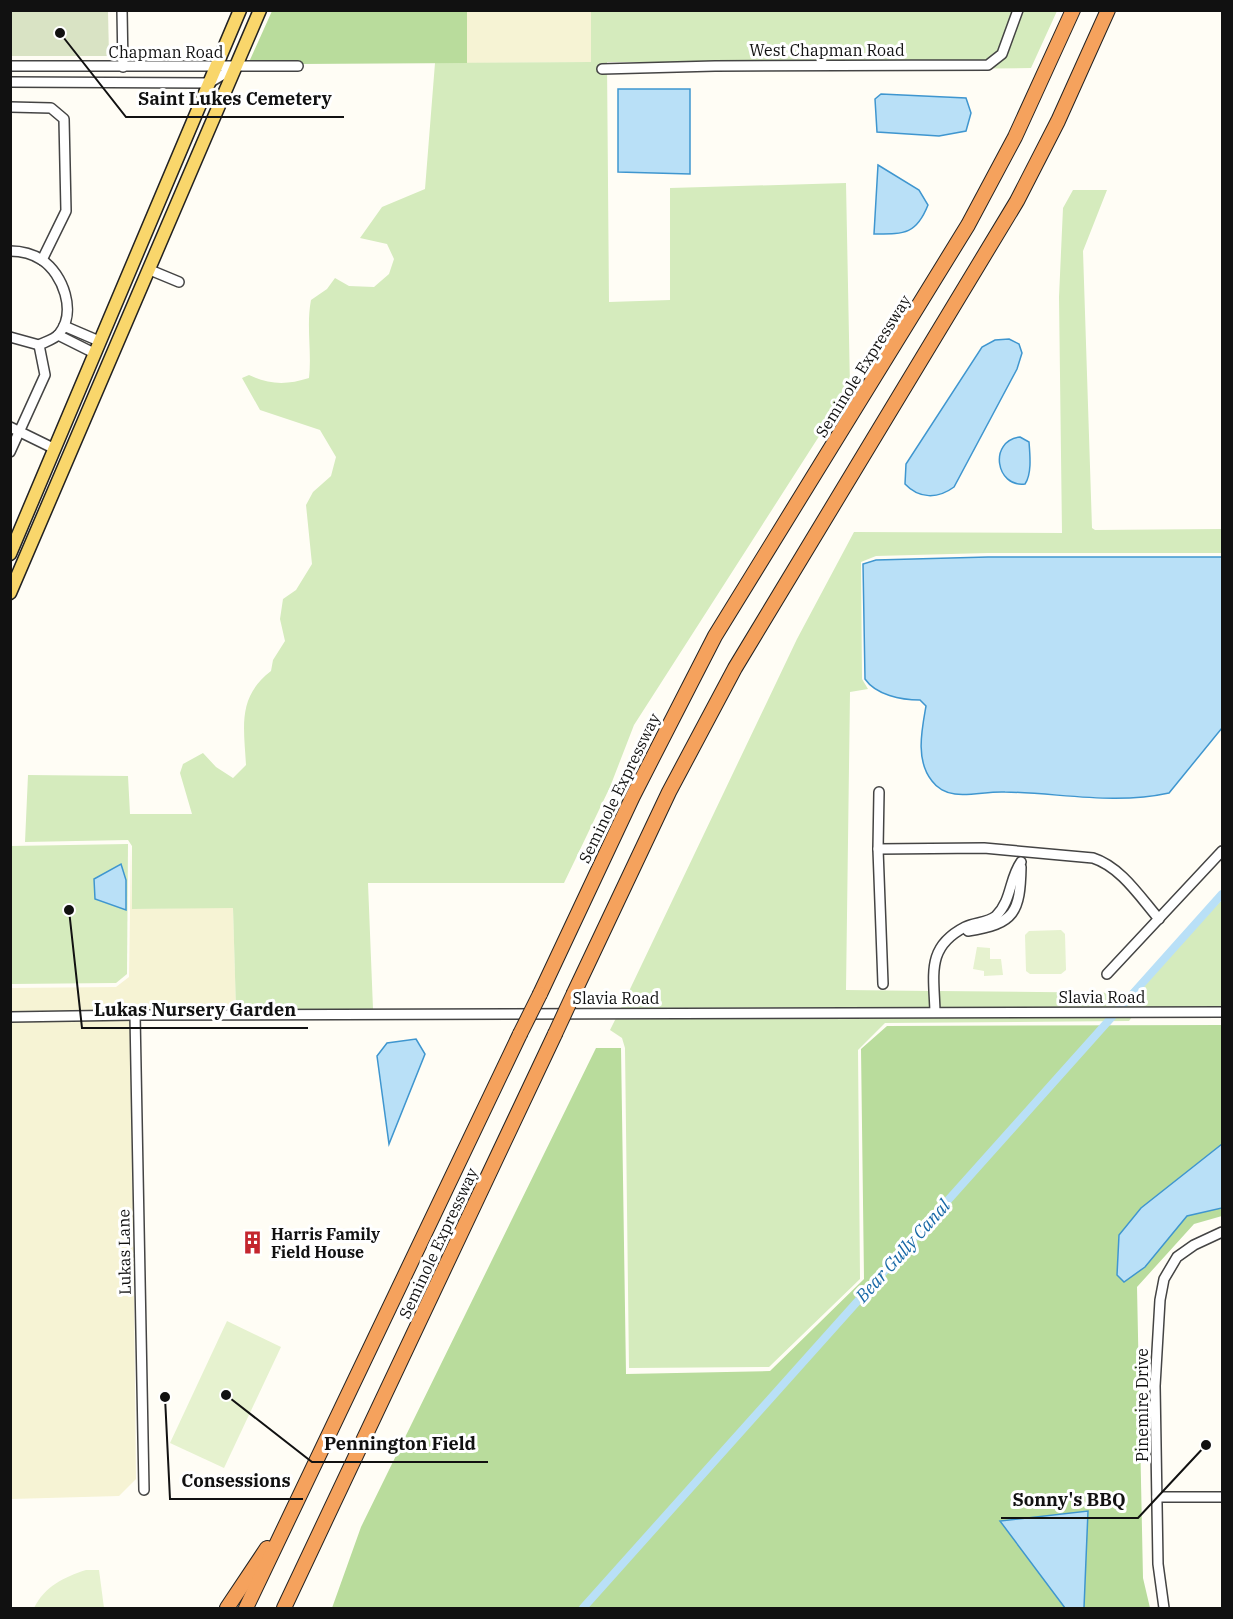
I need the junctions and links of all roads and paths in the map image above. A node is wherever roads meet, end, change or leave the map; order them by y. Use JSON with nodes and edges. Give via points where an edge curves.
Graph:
{"nodes":[{"id":1,"x":122,"y":10,"type":"edge"},
{"id":2,"x":240,"y":10,"type":"edge"},
{"id":3,"x":260,"y":10,"type":"edge"},
{"id":4,"x":1018,"y":10,"type":"edge"},
{"id":5,"x":1073,"y":10,"type":"edge"},
{"id":6,"x":1108,"y":10,"type":"edge"},
{"id":7,"x":10,"y":66,"type":"edge"},
{"id":8,"x":236,"y":66,"type":"junction"},
{"id":9,"x":298,"y":66,"type":"dead end"},
{"id":10,"x":123,"y":67,"type":"junction"},
{"id":11,"x":215,"y":67,"type":"junction"},
{"id":12,"x":602,"y":69,"type":"dead end"},
{"id":13,"x":10,"y":82,"type":"edge"},
{"id":14,"x":208,"y":83,"type":"junction"},
{"id":15,"x":10,"y":107,"type":"edge"},
{"id":16,"x":10,"y":251,"type":"edge"},
{"id":17,"x":42,"y":260,"type":"junction"},
{"id":18,"x":150,"y":270,"type":"junction"},
{"id":19,"x":179,"y":282,"type":"dead end"},
{"id":20,"x":64,"y":326,"type":"junction"},
{"id":21,"x":58,"y":335,"type":"junction"},
{"id":22,"x":10,"y":337,"type":"edge"},
{"id":23,"x":39,"y":345,"type":"junction"},
{"id":24,"x":97,"y":347,"type":"junction"},
{"id":25,"x":15,"y":430,"type":"edge"},
{"id":26,"x":55,"y":449,"type":"junction"},
{"id":27,"x":10,"y":452,"type":"edge"},
{"id":28,"x":10,"y":554,"type":"edge"},
{"id":29,"x":10,"y":593,"type":"edge"},
{"id":30,"x":879,"y":792,"type":"dead end"},
{"id":31,"x":878,"y":849,"type":"junction"},
{"id":32,"x":1222,"y":852,"type":"edge"},
{"id":33,"x":1021,"y":857,"type":"junction"},
{"id":34,"x":1159,"y":919,"type":"junction"},
{"id":35,"x":1107,"y":974,"type":"dead end"},
{"id":36,"x":883,"y":984,"type":"dead end"},
{"id":37,"x":935,"y":1012,"type":"junction"},
{"id":38,"x":1222,"y":1012,"type":"edge"},
{"id":39,"x":135,"y":1015,"type":"junction"},
{"id":40,"x":10,"y":1017,"type":"edge"},
{"id":41,"x":1222,"y":1232,"type":"edge"},
{"id":42,"x":144,"y":1490,"type":"dead end"},
{"id":43,"x":1157,"y":1497,"type":"junction"},
{"id":44,"x":1222,"y":1497,"type":"edge"},
{"id":45,"x":292,"y":1508,"type":"junction"},
{"id":46,"x":227,"y":1608,"type":"edge"},
{"id":47,"x":246,"y":1608,"type":"edge"},
{"id":48,"x":286,"y":1608,"type":"edge"},
{"id":49,"x":1164,"y":1608,"type":"edge"}],
"edges":[{"from":1,"to":10,"type":"street"},
{"from":2,"to":11,"type":"main road"},
{"from":3,"to":8,"type":"main road"},
{"from":4,"to":12,"type":"street","name":"West Chapman Road","via":[[1002,54],[988,65]]},
{"from":5,"to":45,"type":"highway","name":"Seminole Expressway","bridge":true,"via":[[1015,137],[968,225],[715,636],[633,796]]},
{"from":6,"to":48,"type":"highway","name":"Seminole Expressway","bridge":true,"via":[[1017,201],[735,668],[669,792]]},
{"from":7,"to":10,"type":"street","name":"Chapman Road"},
{"from":8,"to":9,"type":"street"},
{"from":8,"to":11,"type":"street","name":"Chapman Road"},
{"from":8,"to":14,"type":"street","name":"Chapman Road"},
{"from":8,"to":18,"type":"main road"},
{"from":10,"to":11,"type":"street","name":"Chapman Road"},
{"from":11,"to":14,"type":"main road"},
{"from":13,"to":14,"type":"street","name":"Chapman Road"},
{"from":14,"to":24,"type":"main road"},
{"from":15,"to":17,"type":"street","via":[[51,108],[64,119],[66,211]]},
{"from":16,"to":17,"type":"street"},
{"from":17,"to":20,"type":"street","via":[[67,297]]},
{"from":18,"to":19,"type":"street"},
{"from":18,"to":29,"type":"main road"},
{"from":20,"to":21,"type":"street"},
{"from":20,"to":24,"type":"street"},
{"from":21,"to":23,"type":"street"},
{"from":21,"to":24,"type":"street"},
{"from":22,"to":23,"type":"street"},
{"from":23,"to":25,"type":"street","via":[[45,375]]},
{"from":24,"to":26,"type":"main road"},
{"from":25,"to":26,"type":"street"},
{"from":25,"to":27,"type":"street"},
{"from":26,"to":28,"type":"main road"},
{"from":30,"to":31,"type":"street"},
{"from":31,"to":33,"type":"street","via":[[984,848]]},
{"from":31,"to":36,"type":"street"},
{"from":32,"to":34,"type":"street"},
{"from":33,"to":34,"type":"street","via":[[1093,858],[1105,862]]},
{"from":33,"to":37,"type":"street","via":[[1009,898],[1001,910],[993,919],[957,932],[937,952],[933,969]]},
{"from":34,"to":35,"type":"street"},
{"from":37,"to":38,"type":"street","name":"Slavia Road"},
{"from":37,"to":39,"type":"street","name":"Slavia Road"},
{"from":39,"to":40,"type":"street","name":"Slavia Road"},
{"from":39,"to":42,"type":"street","name":"Lukas Lane"},
{"from":41,"to":43,"type":"street","name":"Pinemire Drive","via":[[1177,1257],[1164,1279],[1155,1386]]},
{"from":43,"to":44,"type":"street"},
{"from":43,"to":49,"type":"street","name":"Pinemire Drive","via":[[1158,1563]]},
{"from":45,"to":46,"type":"highway"},
{"from":45,"to":47,"type":"highway","name":"Seminole Expressway"}]}
